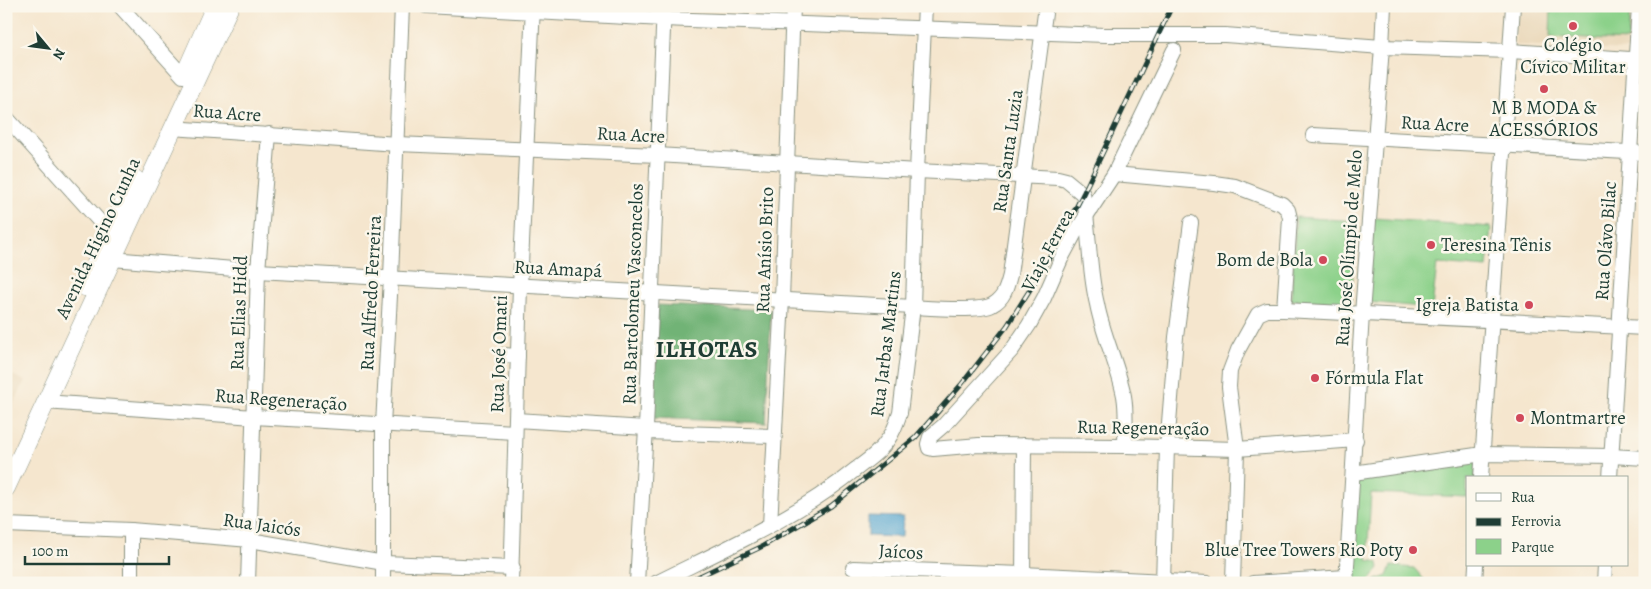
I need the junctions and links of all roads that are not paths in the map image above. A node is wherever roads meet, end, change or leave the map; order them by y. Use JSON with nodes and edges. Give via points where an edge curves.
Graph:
{"nodes":[{"id":1,"x":120,"y":6,"type":"edge"},
{"id":2,"x":216,"y":6,"type":"edge"},
{"id":3,"x":230,"y":6,"type":"edge"},
{"id":4,"x":402,"y":6,"type":"edge"},
{"id":5,"x":426,"y":6,"type":"edge"},
{"id":6,"x":794,"y":6,"type":"edge"},
{"id":7,"x":925,"y":6,"type":"edge"},
{"id":8,"x":1046,"y":6,"type":"edge"},
{"id":9,"x":1384,"y":6,"type":"edge"},
{"id":10,"x":1513,"y":6,"type":"edge"},
{"id":11,"x":1639,"y":6,"type":"edge"},
{"id":12,"x":532,"y":9,"type":"edge"},
{"id":13,"x":664,"y":12,"type":"edge"},
{"id":14,"x":793,"y":23,"type":"junction"},
{"id":15,"x":924,"y":28,"type":"junction"},
{"id":16,"x":1042,"y":32,"type":"junction"},
{"id":17,"x":1382,"y":46,"type":"junction"},
{"id":18,"x":1174,"y":50,"type":"dead end"},
{"id":19,"x":1511,"y":51,"type":"junction"},
{"id":20,"x":1640,"y":59,"type":"edge"},
{"id":21,"x":183,"y":76,"type":"junction"},
{"id":22,"x":6,"y":117,"type":"edge"},
{"id":23,"x":172,"y":128,"type":"junction"},
{"id":24,"x":269,"y":134,"type":"junction"},
{"id":25,"x":1313,"y":136,"type":"dead end"},
{"id":26,"x":1376,"y":140,"type":"junction"},
{"id":27,"x":397,"y":144,"type":"junction"},
{"id":28,"x":1504,"y":147,"type":"junction"},
{"id":29,"x":526,"y":149,"type":"junction"},
{"id":30,"x":1638,"y":153,"type":"edge"},
{"id":31,"x":658,"y":155,"type":"junction"},
{"id":32,"x":787,"y":164,"type":"junction"},
{"id":33,"x":917,"y":171,"type":"junction"},
{"id":34,"x":1114,"y":174,"type":"junction"},
{"id":35,"x":1024,"y":176,"type":"junction"},
{"id":36,"x":1087,"y":216,"type":"junction"},
{"id":37,"x":1191,"y":223,"type":"dead end"},
{"id":38,"x":110,"y":233,"type":"junction"},
{"id":39,"x":112,"y":259,"type":"junction"},
{"id":40,"x":258,"y":271,"type":"junction"},
{"id":41,"x":391,"y":277,"type":"junction"},
{"id":42,"x":520,"y":286,"type":"junction"},
{"id":43,"x":652,"y":293,"type":"junction"},
{"id":44,"x":782,"y":299,"type":"junction"},
{"id":45,"x":1000,"y":299,"type":"joint"},
{"id":46,"x":913,"y":307,"type":"junction"},
{"id":47,"x":1284,"y":310,"type":"junction"},
{"id":48,"x":1362,"y":314,"type":"junction"},
{"id":49,"x":1492,"y":320,"type":"junction"},
{"id":50,"x":1620,"y":326,"type":"junction"},
{"id":51,"x":1645,"y":328,"type":"edge"},
{"id":52,"x":503,"y":355,"type":"dead end"},
{"id":53,"x":518,"y":356,"type":"junction"},
{"id":54,"x":45,"y":402,"type":"junction"},
{"id":55,"x":254,"y":417,"type":"junction"},
{"id":56,"x":383,"y":425,"type":"junction"},
{"id":57,"x":516,"y":426,"type":"junction"},
{"id":58,"x":646,"y":430,"type":"junction"},
{"id":59,"x":774,"y":436,"type":"junction"},
{"id":60,"x":1356,"y":440,"type":"junction"},
{"id":61,"x":1024,"y":445,"type":"junction"},
{"id":62,"x":1125,"y":446,"type":"junction"},
{"id":63,"x":1167,"y":447,"type":"junction"},
{"id":64,"x":930,"y":448,"type":"joint"},
{"id":65,"x":1237,"y":450,"type":"junction"},
{"id":66,"x":1483,"y":454,"type":"junction"},
{"id":67,"x":1611,"y":456,"type":"junction"},
{"id":68,"x":1645,"y":458,"type":"edge"},
{"id":69,"x":6,"y":459,"type":"edge"},
{"id":70,"x":1353,"y":472,"type":"junction"},
{"id":71,"x":1481,"y":476,"type":"edge"},
{"id":72,"x":1610,"y":476,"type":"edge"},
{"id":73,"x":6,"y":488,"type":"edge"},
{"id":74,"x":770,"y":524,"type":"junction"},
{"id":75,"x":6,"y":525,"type":"edge"},
{"id":76,"x":131,"y":530,"type":"junction"},
{"id":77,"x":250,"y":540,"type":"junction"},
{"id":78,"x":384,"y":563,"type":"junction"},
{"id":79,"x":1476,"y":566,"type":"edge"},
{"id":80,"x":1605,"y":566,"type":"edge"},
{"id":81,"x":513,"y":568,"type":"junction"},
{"id":82,"x":853,"y":568,"type":"dead end"},
{"id":83,"x":947,"y":578,"type":"edge"},
{"id":84,"x":1023,"y":578,"type":"edge"},
{"id":85,"x":1346,"y":580,"type":"edge"},
{"id":86,"x":1163,"y":582,"type":"edge"},
{"id":87,"x":130,"y":583,"type":"edge"},
{"id":88,"x":248,"y":583,"type":"edge"},
{"id":89,"x":383,"y":583,"type":"edge"},
{"id":90,"x":511,"y":583,"type":"edge"},
{"id":91,"x":637,"y":583,"type":"edge"},
{"id":92,"x":656,"y":583,"type":"edge"},
{"id":93,"x":1207,"y":583,"type":"edge"},
{"id":94,"x":1233,"y":583,"type":"edge"},
{"id":95,"x":1253,"y":583,"type":"edge"},
{"id":96,"x":1475,"y":583,"type":"edge"},
{"id":97,"x":1604,"y":583,"type":"edge"}],
"edges":[{"from":1,"to":21,"type":"street"},
{"from":2,"to":21,"type":"main road","name":"Avenida Higino Cunha"},
{"from":3,"to":23,"type":"main road","name":"Avenida Higino Cunha"},
{"from":4,"to":27,"type":"street","name":"Rua Alfredo Ferreira"},
{"from":5,"to":12,"type":"street"},
{"from":6,"to":14,"type":"street","name":"Rua Anísio Brito"},
{"from":7,"to":15,"type":"street","name":"Rua Jarbas Martins"},
{"from":8,"to":16,"type":"street","name":"Rua Santa Luzia"},
{"from":9,"to":17,"type":"street","name":"Rua José Olímpio de Melo"},
{"from":10,"to":19,"type":"street"},
{"from":11,"to":20,"type":"street","name":"Rua Olávo Bilac"},
{"from":12,"to":13,"type":"street"},
{"from":12,"to":29,"type":"street","name":"Rua José Omati"},
{"from":13,"to":14,"type":"street"},
{"from":13,"to":31,"type":"street","name":"Rua Bartolomeu Vasconcelos"},
{"from":14,"to":15,"type":"street"},
{"from":14,"to":32,"type":"street","name":"Rua Anísio Brito"},
{"from":15,"to":16,"type":"street"},
{"from":15,"to":33,"type":"street","name":"Rua Jarbas Martins"},
{"from":16,"to":17,"type":"street","via":[[1225,36]]},
{"from":16,"to":35,"type":"street","name":"Rua Santa Luzia"},
{"from":17,"to":19,"type":"street"},
{"from":17,"to":26,"type":"street","name":"Rua José Olímpio de Melo"},
{"from":18,"to":34,"type":"street","name":"Viaje Ferrea"},
{"from":19,"to":20,"type":"street"},
{"from":19,"to":28,"type":"street"},
{"from":20,"to":30,"type":"street","name":"Rua Olávo Bilac"},
{"from":21,"to":38,"type":"main road","name":"Avenida Higino Cunha"},
{"from":22,"to":38,"type":"street"},
{"from":23,"to":24,"type":"street","name":"Rua Acre"},
{"from":23,"to":39,"type":"main road","name":"Avenida Higino Cunha"},
{"from":24,"to":27,"type":"street","name":"Rua Acre"},
{"from":24,"to":40,"type":"street","name":"Rua Elias Hidd"},
{"from":25,"to":26,"type":"street","name":"Rua Acre"},
{"from":26,"to":28,"type":"street","name":"Rua Acre"},
{"from":26,"to":48,"type":"street","name":"Rua José Olímpio de Melo"},
{"from":27,"to":29,"type":"street","name":"Rua Acre"},
{"from":27,"to":41,"type":"street","name":"Rua Alfredo Ferreira"},
{"from":28,"to":30,"type":"street","name":"Rua Acre"},
{"from":28,"to":49,"type":"street"},
{"from":29,"to":31,"type":"street","name":"Rua Acre"},
{"from":29,"to":42,"type":"street","name":"Rua José Omati"},
{"from":30,"to":50,"type":"street","name":"Rua Olávo Bilac"},
{"from":31,"to":32,"type":"street","name":"Rua Acre"},
{"from":31,"to":43,"type":"street","name":"Rua Bartolomeu Vasconcelos"},
{"from":32,"to":33,"type":"street","name":"Rua Acre"},
{"from":32,"to":44,"type":"street","name":"Rua Anísio Brito"},
{"from":33,"to":35,"type":"street","name":"Rua Acre"},
{"from":33,"to":46,"type":"street","name":"Rua Jarbas Martins"},
{"from":34,"to":36,"type":"street","name":"Viaje Ferrea"},
{"from":34,"to":47,"type":"street","via":[[1214,182],[1236,186],[1282,204],[1290,218]]},
{"from":35,"to":36,"type":"street","name":"Rua Acre","via":[[1066,180],[1083,194]]},
{"from":35,"to":45,"type":"street","name":"Rua Santa Luzia","via":[[1010,275]]},
{"from":36,"to":62,"type":"street","via":[[1096,304],[1124,396]]},
{"from":36,"to":64,"type":"street","name":"Viaje Ferrea","via":[[1061,259],[1030,325],[1012,350],[930,438]]},
{"from":37,"to":63,"type":"street","via":[[1176,337]]},
{"from":38,"to":69,"type":"main road","name":"Avenida Higino Cunha"},
{"from":39,"to":40,"type":"street","name":"Rua Amapá"},
{"from":39,"to":54,"type":"main road","name":"Avenida Higino Cunha"},
{"from":40,"to":41,"type":"street","name":"Rua Amapá"},
{"from":40,"to":55,"type":"street","name":"Rua Elias Hidd"},
{"from":41,"to":42,"type":"street","name":"Rua Amapá"},
{"from":41,"to":56,"type":"street","name":"Rua Alfredo Ferreira"},
{"from":42,"to":43,"type":"street","name":"Rua Amapá"},
{"from":42,"to":53,"type":"street","name":"Rua José Omati"},
{"from":43,"to":44,"type":"street","name":"Rua Amapá"},
{"from":43,"to":58,"type":"street","name":"Rua Bartolomeu Vasconcelos"},
{"from":44,"to":46,"type":"street","name":"Rua Amapá"},
{"from":44,"to":59,"type":"street","name":"Rua Anísio Brito"},
{"from":45,"to":46,"type":"street","name":"Rua Amapá","via":[[992,306],[980,308]]},
{"from":46,"to":74,"type":"street","name":"Rua Jarbas Martins","via":[[900,414],[890,437],[845,478],[788,517]]},
{"from":47,"to":48,"type":"street"},
{"from":47,"to":65,"type":"street","via":[[1267,310],[1258,314],[1230,371]]},
{"from":48,"to":49,"type":"street"},
{"from":48,"to":60,"type":"street","name":"Rua José Olímpio de Melo"},
{"from":49,"to":50,"type":"street"},
{"from":49,"to":66,"type":"street"},
{"from":50,"to":51,"type":"street"},
{"from":50,"to":67,"type":"street","name":"Rua Olávo Bilac"},
{"from":52,"to":53,"type":"street"},
{"from":53,"to":57,"type":"street","name":"Rua José Omati"},
{"from":54,"to":55,"type":"street","name":"Rua Regeneração"},
{"from":54,"to":73,"type":"main road","name":"Avenida Higino Cunha"},
{"from":55,"to":56,"type":"street","name":"Rua Regeneração"},
{"from":55,"to":77,"type":"street","name":"Rua Elias Hidd"},
{"from":56,"to":57,"type":"street","name":"Rua Regeneração"},
{"from":56,"to":78,"type":"street","name":"Rua Alfredo Ferreira"},
{"from":57,"to":58,"type":"street","name":"Rua Regeneração"},
{"from":57,"to":81,"type":"street","name":"Rua José Omati"},
{"from":58,"to":59,"type":"street","name":"Rua Regeneração"},
{"from":58,"to":91,"type":"street","name":"Rua Bartolomeu Vasconcelos"},
{"from":59,"to":74,"type":"street","name":"Rua Anísio Brito"},
{"from":60,"to":65,"type":"street","name":"Rua Regeneração"},
{"from":60,"to":70,"type":"street","name":"Rua José Olímpio de Melo"},
{"from":61,"to":62,"type":"street","name":"Rua Regeneração"},
{"from":61,"to":64,"type":"street","name":"Rua Regeneração"},
{"from":61,"to":84,"type":"street"},
{"from":62,"to":63,"type":"street","name":"Rua Regeneração"},
{"from":63,"to":65,"type":"street","name":"Rua Regeneração"},
{"from":63,"to":86,"type":"street"},
{"from":65,"to":94,"type":"street"},
{"from":66,"to":67,"type":"street"},
{"from":66,"to":70,"type":"street"},
{"from":66,"to":71,"type":"street"},
{"from":67,"to":68,"type":"street"},
{"from":67,"to":72,"type":"street","name":"Rua Olávo Bilac"},
{"from":70,"to":85,"type":"street","name":"Rua José Olímpio de Melo"},
{"from":74,"to":92,"type":"street","name":"Rua Jarbas Martins"},
{"from":75,"to":76,"type":"street","name":"Rua Jaicós"},
{"from":76,"to":77,"type":"street","name":"Rua Jaicós"},
{"from":76,"to":87,"type":"street"},
{"from":77,"to":78,"type":"street","name":"Rua Jaicós"},
{"from":77,"to":88,"type":"street","name":"Rua Elias Hidd"},
{"from":78,"to":81,"type":"street","name":"Rua Jaicós"},
{"from":78,"to":89,"type":"street","name":"Rua Alfredo Ferreira"},
{"from":79,"to":96,"type":"street"},
{"from":80,"to":97,"type":"street"},
{"from":81,"to":90,"type":"street","name":"Rua José Omati"},
{"from":82,"to":83,"type":"street","name":"Jaícos"},
{"from":83,"to":84,"type":"street","via":[[952,571]]},
{"from":84,"to":86,"type":"street"},
{"from":85,"to":95,"type":"street"},
{"from":86,"to":93,"type":"street"}]}
